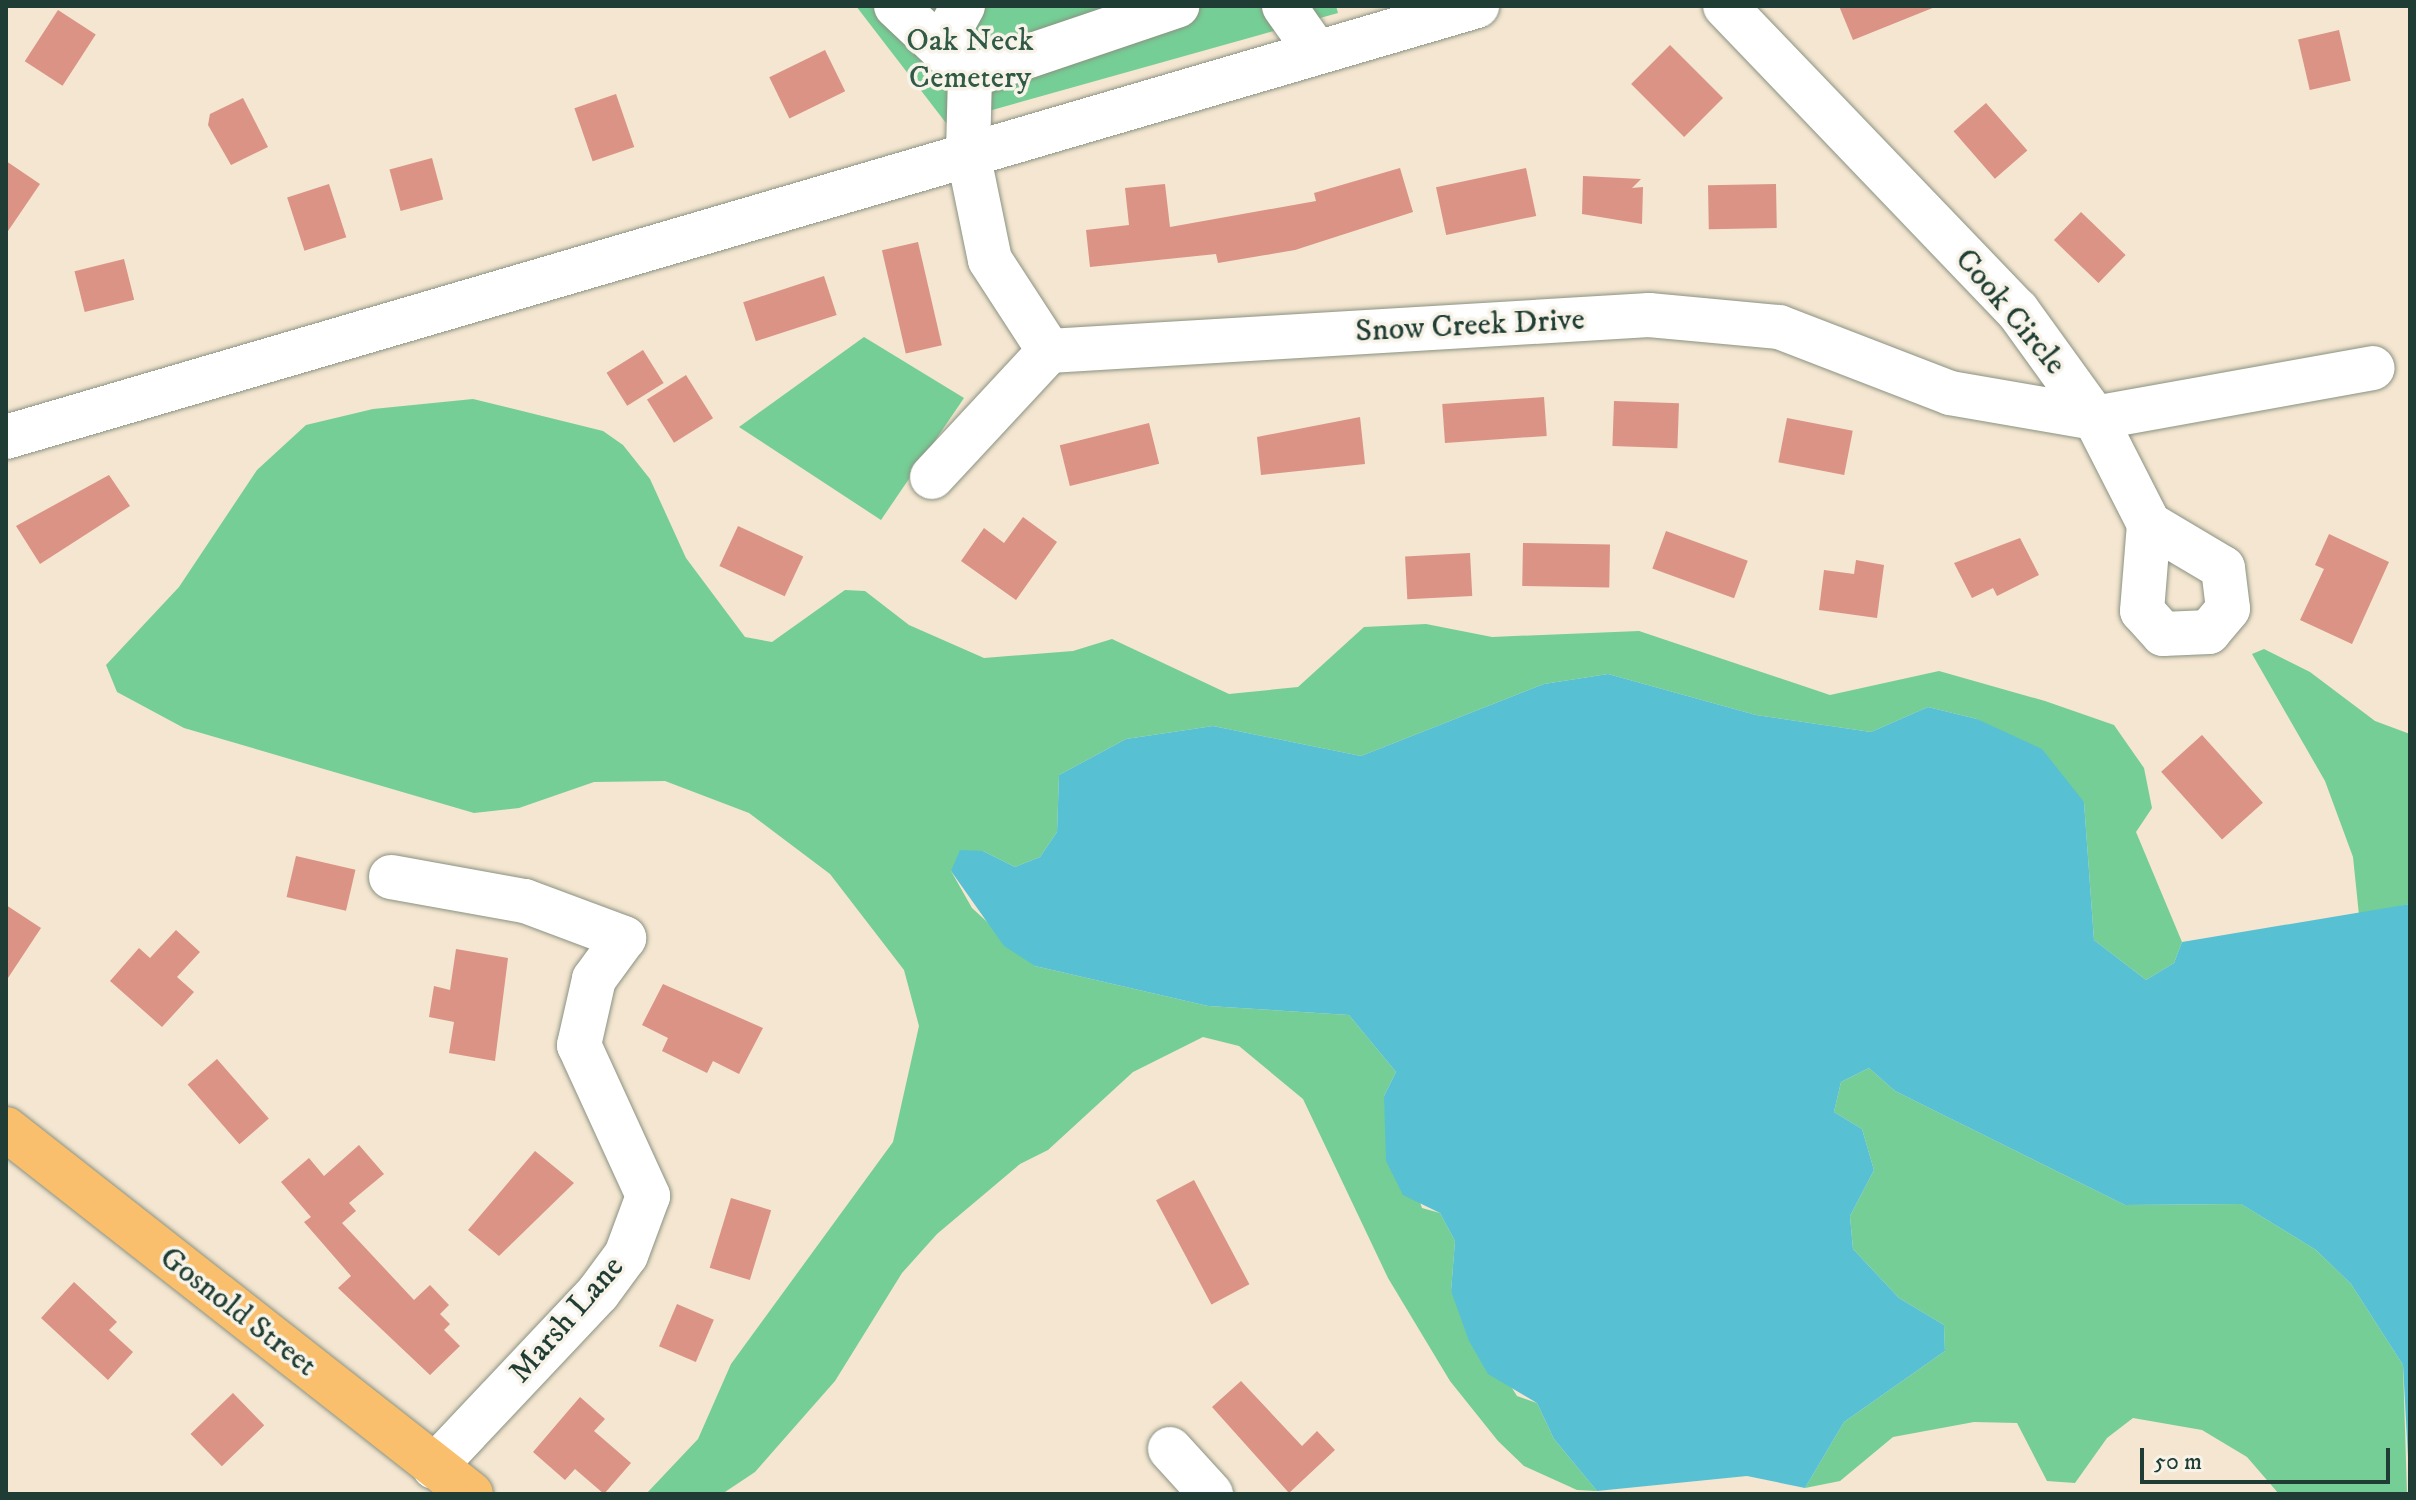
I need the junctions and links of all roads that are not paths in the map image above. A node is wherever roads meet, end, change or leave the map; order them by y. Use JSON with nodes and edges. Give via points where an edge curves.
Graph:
{"nodes":[{"id":1,"x":896,"y":6,"type":"edge"},
{"id":2,"x":963,"y":6,"type":"edge"},
{"id":3,"x":1177,"y":6,"type":"edge"},
{"id":4,"x":1284,"y":6,"type":"edge"},
{"id":5,"x":1477,"y":6,"type":"edge"},
{"id":6,"x":1725,"y":6,"type":"edge"},
{"id":7,"x":1317,"y":53,"type":"junction"},
{"id":8,"x":955,"y":62,"type":"junction"},
{"id":9,"x":968,"y":153,"type":"junction"},
{"id":10,"x":1049,"y":351,"type":"junction"},
{"id":11,"x":2373,"y":368,"type":"dead end"},
{"id":12,"x":2095,"y":418,"type":"junction"},
{"id":13,"x":6,"y":437,"type":"edge"},
{"id":14,"x":932,"y":477,"type":"dead end"},
{"id":15,"x":2149,"y":524,"type":"dead end"},
{"id":16,"x":391,"y":877,"type":"dead end"},
{"id":17,"x":6,"y":1129,"type":"edge"},
{"id":18,"x":1170,"y":1449,"type":"dead end"},
{"id":19,"x":434,"y":1467,"type":"junction"},
{"id":20,"x":471,"y":1494,"type":"edge"},
{"id":21,"x":1211,"y":1494,"type":"edge"}],
"edges":[{"from":1,"to":8,"type":"street"},
{"from":2,"to":8,"type":"street"},
{"from":3,"to":8,"type":"street"},
{"from":4,"to":7,"type":"street"},
{"from":5,"to":7,"type":"street"},
{"from":6,"to":12,"type":"street","name":"Cook Circle","via":[[2017,310]]},
{"from":7,"to":9,"type":"street"},
{"from":8,"to":9,"type":"street"},
{"from":9,"to":10,"type":"street","via":[[990,260]]},
{"from":9,"to":13,"type":"street"},
{"from":10,"to":12,"type":"street","name":"Snow Creek Drive","via":[[1649,315],[1779,327],[1950,393]]},
{"from":10,"to":14,"type":"street"},
{"from":11,"to":12,"type":"street"},
{"from":12,"to":15,"type":"street","name":"Cook Circle"},
{"from":16,"to":19,"type":"street","name":"Marsh Lane","via":[[525,901],[624,938],[594,979],[579,1045],[646,1178],[642,1216],[598,1293]]},
{"from":17,"to":19,"type":"main road","name":"Gosnold Street"},
{"from":18,"to":21,"type":"street"},
{"from":19,"to":20,"type":"main road","name":"Gosnold Street"}]}
